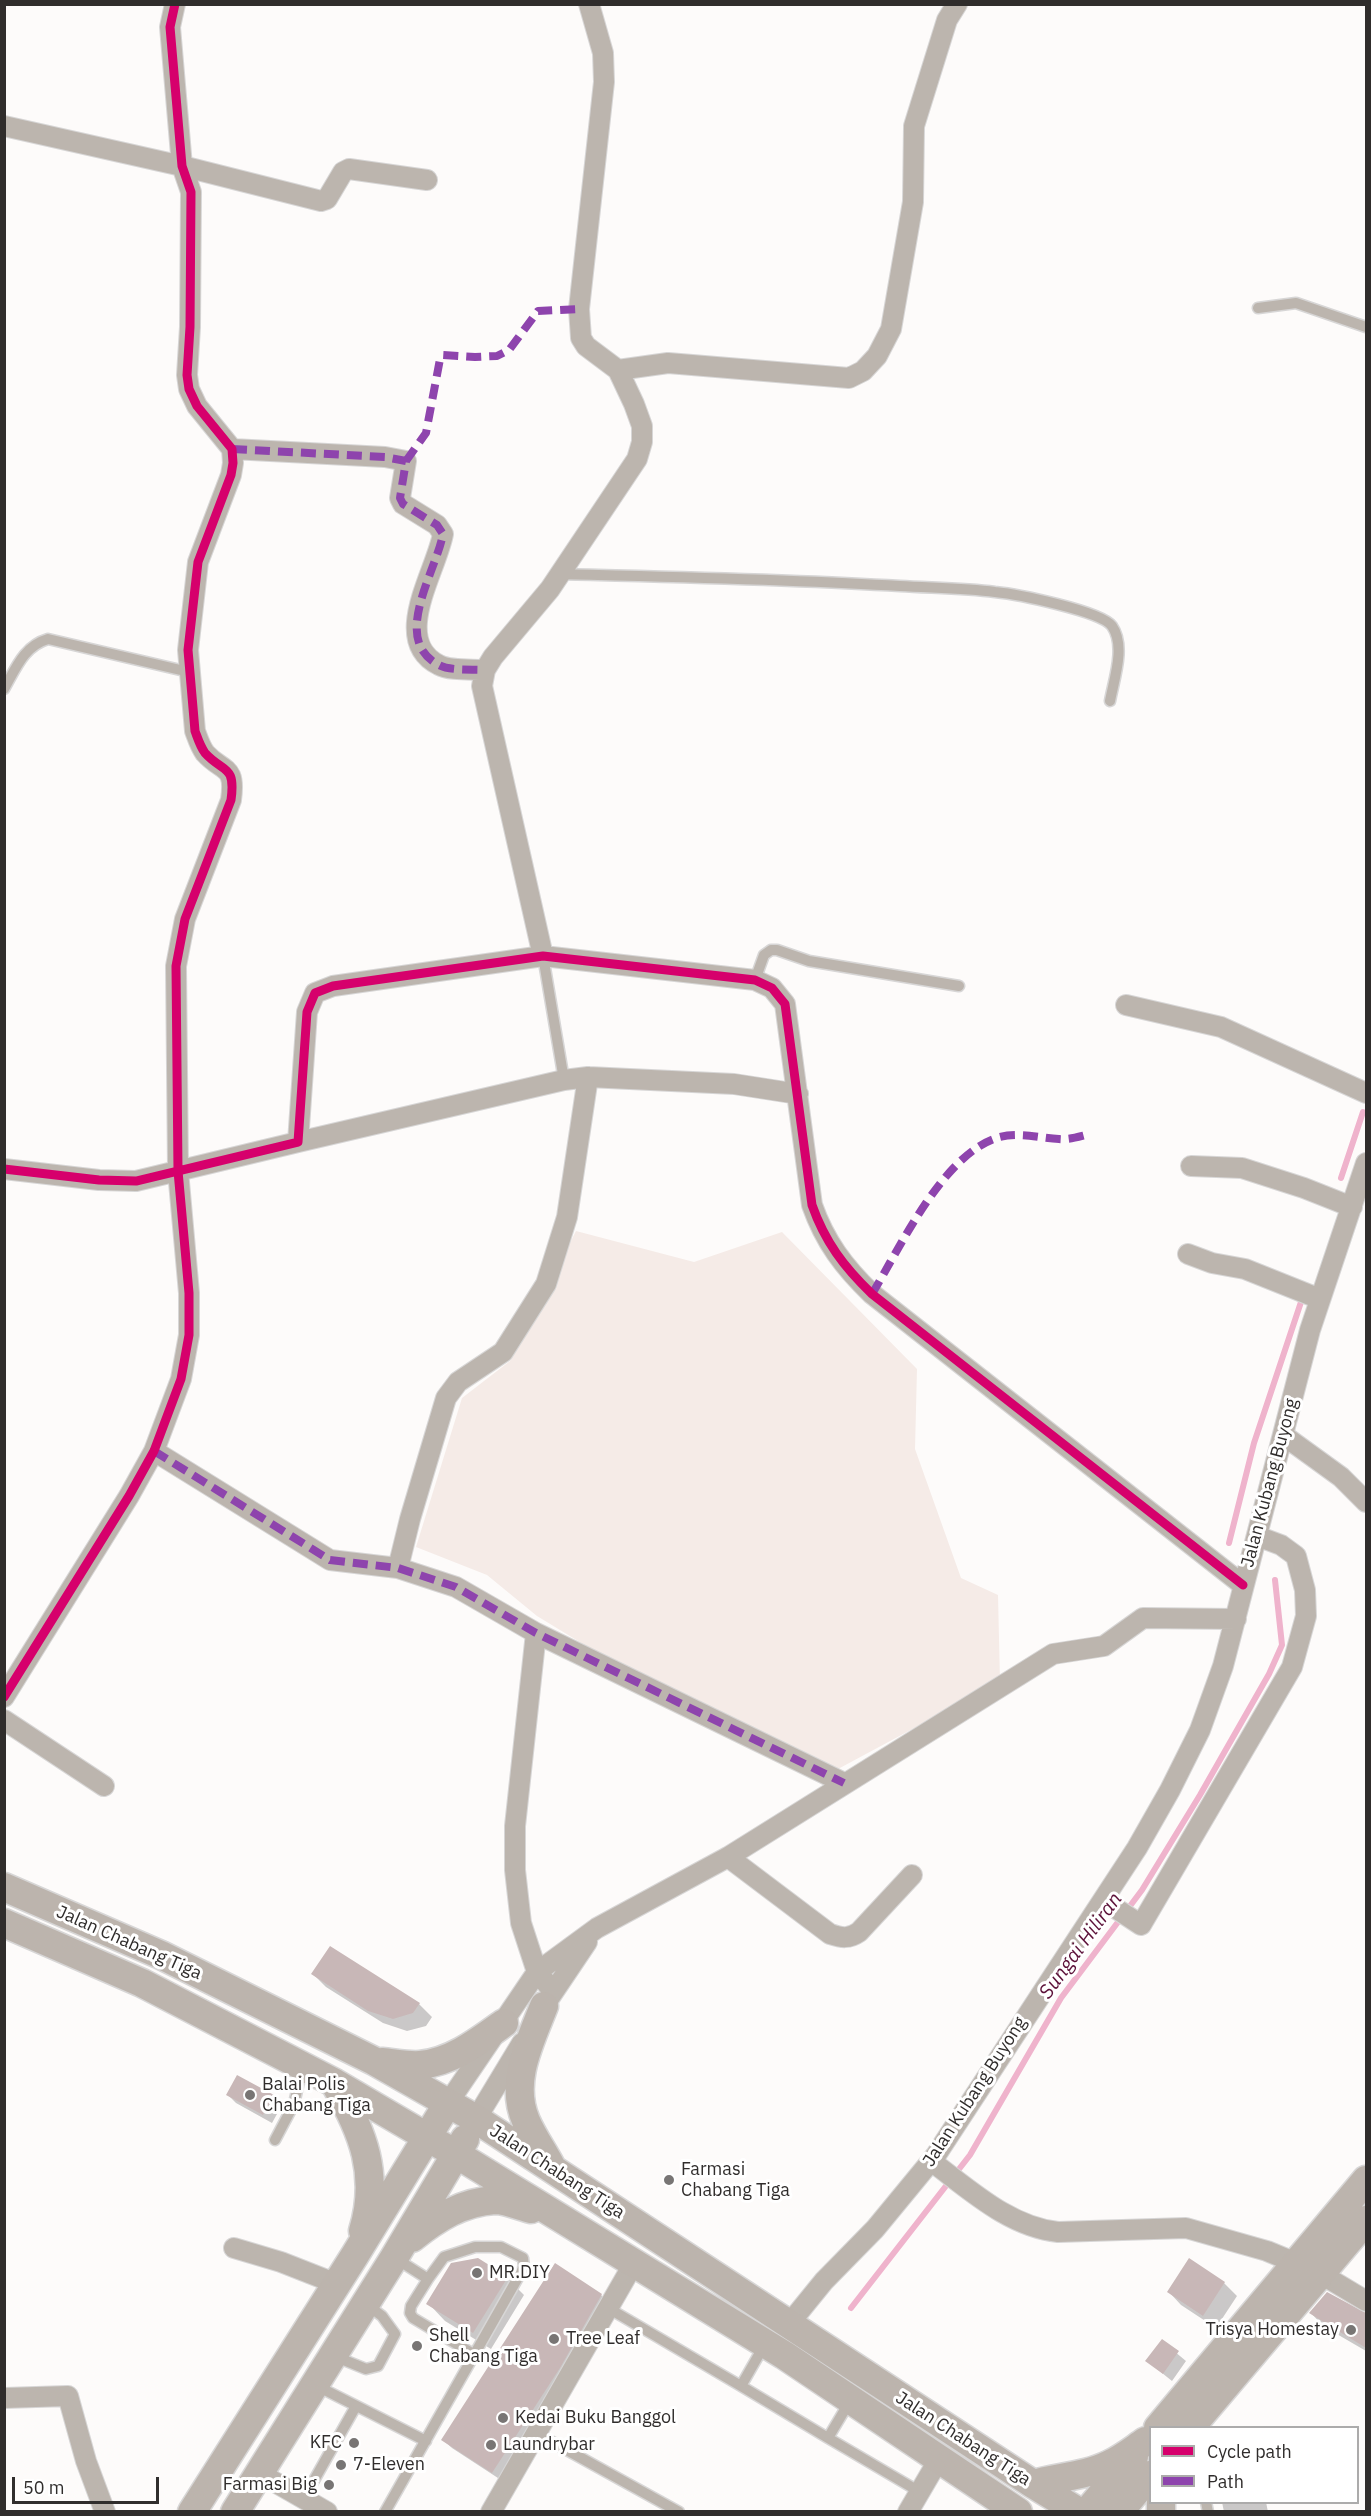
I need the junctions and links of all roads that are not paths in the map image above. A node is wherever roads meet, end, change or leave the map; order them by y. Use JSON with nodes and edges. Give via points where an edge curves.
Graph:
{"nodes":[{"id":1,"x":175,"y":4,"type":"edge"},
{"id":2,"x":589,"y":4,"type":"edge"},
{"id":3,"x":957,"y":4,"type":"edge"},
{"id":4,"x":4,"y":126,"type":"edge"},
{"id":5,"x":182,"y":166,"type":"junction"},
{"id":6,"x":427,"y":180,"type":"dead end"},
{"id":7,"x":1258,"y":308,"type":"dead end"},
{"id":8,"x":1366,"y":327,"type":"edge"},
{"id":9,"x":618,"y":370,"type":"junction"},
{"id":10,"x":232,"y":449,"type":"junction"},
{"id":11,"x":560,"y":574,"type":"junction"},
{"id":12,"x":485,"y":670,"type":"junction"},
{"id":13,"x":189,"y":672,"type":"junction"},
{"id":14,"x":4,"y":689,"type":"edge"},
{"id":15,"x":1110,"y":701,"type":"dead end"},
{"id":16,"x":543,"y":956,"type":"junction"},
{"id":17,"x":755,"y":980,"type":"junction"},
{"id":18,"x":959,"y":986,"type":"dead end"},
{"id":19,"x":1125,"y":1005,"type":"dead end"},
{"id":20,"x":588,"y":1077,"type":"junction"},
{"id":21,"x":564,"y":1080,"type":"junction"},
{"id":22,"x":1366,"y":1093,"type":"edge"},
{"id":23,"x":798,"y":1094,"type":"junction"},
{"id":24,"x":298,"y":1142,"type":"junction"},
{"id":25,"x":1366,"y":1163,"type":"edge"},
{"id":26,"x":1191,"y":1166,"type":"dead end"},
{"id":27,"x":4,"y":1169,"type":"edge"},
{"id":28,"x":178,"y":1170,"type":"junction"},
{"id":29,"x":1352,"y":1207,"type":"junction"},
{"id":30,"x":1188,"y":1254,"type":"dead end"},
{"id":31,"x":1320,"y":1299,"type":"junction"},
{"id":32,"x":1283,"y":1435,"type":"junction"},
{"id":33,"x":154,"y":1450,"type":"junction"},
{"id":34,"x":1366,"y":1502,"type":"edge"},
{"id":35,"x":1257,"y":1536,"type":"junction"},
{"id":36,"x":398,"y":1568,"type":"junction"},
{"id":37,"x":1244,"y":1585,"type":"junction"},
{"id":38,"x":1236,"y":1619,"type":"junction"},
{"id":39,"x":536,"y":1633,"type":"junction"},
{"id":40,"x":11,"y":1672,"type":"edge"},
{"id":41,"x":4,"y":1697,"type":"edge"},
{"id":42,"x":4,"y":1720,"type":"edge"},
{"id":43,"x":844,"y":1783,"type":"junction"},
{"id":44,"x":104,"y":1786,"type":"dead end"},
{"id":45,"x":728,"y":1857,"type":"junction"},
{"id":46,"x":912,"y":1875,"type":"dead end"},
{"id":47,"x":4,"y":1887,"type":"edge"},
{"id":48,"x":1103,"y":1900,"type":"junction"},
{"id":49,"x":4,"y":1923,"type":"edge"},
{"id":50,"x":597,"y":1928,"type":"junction"},
{"id":51,"x":537,"y":1972,"type":"junction"},
{"id":52,"x":549,"y":1998,"type":"junction"},
{"id":53,"x":504,"y":2023,"type":"junction"},
{"id":54,"x":374,"y":2061,"type":"junction"},
{"id":55,"x":303,"y":2065,"type":"junction"},
{"id":56,"x":335,"y":2083,"type":"junction"},
{"id":57,"x":448,"y":2103,"type":"junction"},
{"id":58,"x":476,"y":2119,"type":"junction"},
{"id":59,"x":428,"y":2138,"type":"junction"},
{"id":60,"x":275,"y":2140,"type":"dead end"},
{"id":61,"x":456,"y":2154,"type":"junction"},
{"id":62,"x":931,"y":2161,"type":"junction"},
{"id":63,"x":552,"y":2169,"type":"junction"},
{"id":64,"x":1366,"y":2180,"type":"edge"},
{"id":65,"x":556,"y":2216,"type":"junction"},
{"id":66,"x":1366,"y":2220,"type":"edge"},
{"id":67,"x":234,"y":2248,"type":"dead end"},
{"id":68,"x":397,"y":2254,"type":"junction"},
{"id":69,"x":355,"y":2255,"type":"junction"},
{"id":70,"x":633,"y":2263,"type":"junction"},
{"id":71,"x":1309,"y":2268,"type":"junction"},
{"id":72,"x":428,"y":2279,"type":"junction"},
{"id":73,"x":336,"y":2284,"type":"junction"},
{"id":74,"x":1366,"y":2301,"type":"edge"},
{"id":75,"x":366,"y":2304,"type":"junction"},
{"id":76,"x":608,"y":2308,"type":"junction"},
{"id":77,"x":795,"y":2328,"type":"junction"},
{"id":78,"x":775,"y":2349,"type":"junction"},
{"id":79,"x":475,"y":2355,"type":"junction"},
{"id":80,"x":333,"y":2356,"type":"junction"},
{"id":81,"x":314,"y":2385,"type":"junction"},
{"id":82,"x":741,"y":2386,"type":"junction"},
{"id":83,"x":848,"y":2396,"type":"junction"},
{"id":84,"x":4,"y":2398,"type":"edge"},
{"id":85,"x":356,"y":2406,"type":"junction"},
{"id":86,"x":1160,"y":2426,"type":"edge"},
{"id":87,"x":1191,"y":2426,"type":"edge"},
{"id":88,"x":536,"y":2433,"type":"junction"},
{"id":89,"x":1149,"y":2436,"type":"edge"},
{"id":90,"x":1149,"y":2437,"type":"edge"},
{"id":91,"x":828,"y":2438,"type":"junction"},
{"id":92,"x":426,"y":2440,"type":"junction"},
{"id":93,"x":939,"y":2460,"type":"junction"},
{"id":94,"x":259,"y":2473,"type":"junction"},
{"id":95,"x":1149,"y":2476,"type":"edge"},
{"id":96,"x":1033,"y":2484,"type":"junction"},
{"id":97,"x":920,"y":2492,"type":"junction"},
{"id":98,"x":304,"y":2498,"type":"junction"},
{"id":99,"x":1014,"y":2510,"type":"edge"},
{"id":100,"x":105,"y":2511,"type":"edge"},
{"id":101,"x":192,"y":2511,"type":"edge"},
{"id":102,"x":236,"y":2511,"type":"edge"},
{"id":103,"x":327,"y":2511,"type":"edge"},
{"id":104,"x":385,"y":2511,"type":"edge"},
{"id":105,"x":491,"y":2511,"type":"edge"},
{"id":106,"x":679,"y":2511,"type":"edge"},
{"id":107,"x":908,"y":2511,"type":"edge"},
{"id":108,"x":1079,"y":2511,"type":"edge"},
{"id":109,"x":1087,"y":2511,"type":"edge"},
{"id":110,"x":1119,"y":2511,"type":"edge"}],
"edges":[{"from":1,"to":5,"type":"street","via":[[170,27]]},
{"from":2,"to":9,"type":"street","via":[[603,53],[604,82],[579,309],[581,339]]},
{"from":3,"to":9,"type":"street","via":[[947,20],[914,126],[913,202],[902,271],[891,329],[877,356],[863,371],[849,378],[668,363]]},
{"from":4,"to":5,"type":"street"},
{"from":5,"to":6,"type":"street","via":[[321,201],[327,199],[348,169]]},
{"from":5,"to":10,"type":"street","via":[[191,192],[189,389],[197,406]]},
{"from":7,"to":8,"type":"lane","via":[[1296,303]]},
{"from":9,"to":11,"type":"street","via":[[642,426],[642,442],[637,459]]},
{"from":10,"to":12,"type":"street","via":[[406,461],[400,498],[403,504],[437,525],[443,534],[415,623],[417,641],[440,666]]},
{"from":10,"to":13,"type":"street","via":[[231,475],[198,562]]},
{"from":11,"to":12,"type":"street"},
{"from":11,"to":15,"type":"lane","via":[[802,579],[998,592],[1085,611],[1112,626],[1117,639],[1119,650]]},
{"from":12,"to":16,"type":"street","via":[[482,687]]},
{"from":13,"to":14,"type":"lane","via":[[48,639],[27,650]]},
{"from":13,"to":28,"type":"street","via":[[199,743],[228,771],[233,784],[231,800],[179,942]]},
{"from":16,"to":17,"type":"street"},
{"from":16,"to":21,"type":"lane"},
{"from":16,"to":24,"type":"street","via":[[333,986],[315,993],[307,1012]]},
{"from":17,"to":18,"type":"lane","via":[[764,955],[777,950],[809,961]]},
{"from":17,"to":23,"type":"street","via":[[772,988],[784,1004]]},
{"from":19,"to":22,"type":"street","via":[[1221,1027]]},
{"from":20,"to":21,"type":"street"},
{"from":20,"to":23,"type":"street","via":[[734,1084]]},
{"from":20,"to":36,"type":"street","via":[[567,1217],[546,1284],[503,1352],[458,1382],[446,1398]]},
{"from":21,"to":24,"type":"street"},
{"from":23,"to":37,"type":"street","via":[[812,1205],[831,1249],[849,1272]]},
{"from":24,"to":28,"type":"street"},
{"from":25,"to":29,"type":"street","name":"Jalan Kubang Buyong"},
{"from":26,"to":29,"type":"street","via":[[1242,1168]]},
{"from":27,"to":28,"type":"street","via":[[136,1181]]},
{"from":28,"to":33,"type":"street","via":[[189,1335],[181,1379]]},
{"from":29,"to":31,"type":"street","name":"Jalan Kubang Buyong"},
{"from":30,"to":31,"type":"street","via":[[1245,1269]]},
{"from":31,"to":32,"type":"street","name":"Jalan Kubang Buyong"},
{"from":32,"to":34,"type":"street","via":[[1341,1477]]},
{"from":32,"to":35,"type":"street","name":"Jalan Kubang Buyong"},
{"from":33,"to":36,"type":"street","via":[[330,1560]]},
{"from":33,"to":40,"type":"street","via":[[129,1496]]},
{"from":35,"to":37,"type":"street","name":"Jalan Kubang Buyong"},
{"from":35,"to":48,"type":"street","via":[[1292,1550],[1296,1556],[1305,1590],[1306,1616],[1292,1667],[1142,1925]]},
{"from":36,"to":39,"type":"street","via":[[465,1591]]},
{"from":37,"to":38,"type":"street","name":"Jalan Kubang Buyong"},
{"from":38,"to":43,"type":"street","via":[[1143,1618],[1104,1646],[1053,1654]]},
{"from":38,"to":48,"type":"street","name":"Jalan Kubang Buyong","via":[[1200,1730],[1159,1809]]},
{"from":39,"to":43,"type":"street"},
{"from":39,"to":51,"type":"street","via":[[515,1870],[521,1923]]},
{"from":40,"to":41,"type":"street"},
{"from":42,"to":44,"type":"street"},
{"from":43,"to":45,"type":"street"},
{"from":45,"to":46,"type":"street","via":[[830,1934],[841,1938],[859,1932]]},
{"from":45,"to":50,"type":"street"},
{"from":47,"to":54,"type":"main road","name":"Jalan Chabang Tiga","via":[[161,1955]]},
{"from":48,"to":62,"type":"street","name":"Jalan Kubang Buyong"},
{"from":49,"to":55,"type":"main road","name":"Jalan Chabang Tiga","via":[[142,1983]]},
{"from":50,"to":51,"type":"street"},
{"from":50,"to":52,"type":"street"},
{"from":51,"to":52,"type":"street"},
{"from":51,"to":53,"type":"street"},
{"from":52,"to":58,"type":"street"},
{"from":52,"to":63,"type":"main road","via":[[520,2075],[520,2100],[526,2121]]},
{"from":53,"to":54,"type":"main road","via":[[472,2046],[446,2058],[420,2065]]},
{"from":53,"to":57,"type":"street"},
{"from":54,"to":57,"type":"main road","name":"Jalan Chabang Tiga"},
{"from":55,"to":56,"type":"main road","name":"Jalan Chabang Tiga"},
{"from":55,"to":60,"type":"lane","via":[[294,2104]]},
{"from":56,"to":59,"type":"main road","name":"Jalan Chabang Tiga"},
{"from":56,"to":69,"type":"main road","via":[[350,2110],[369,2162],[366,2222]]},
{"from":57,"to":58,"type":"main road","name":"Jalan Chabang Tiga"},
{"from":57,"to":59,"type":"main road"},
{"from":58,"to":61,"type":"main road"},
{"from":58,"to":63,"type":"main road","name":"Jalan Chabang Tiga"},
{"from":59,"to":61,"type":"main road","name":"Jalan Chabang Tiga"},
{"from":59,"to":69,"type":"main road"},
{"from":61,"to":65,"type":"main road","name":"Jalan Chabang Tiga"},
{"from":61,"to":68,"type":"main road"},
{"from":62,"to":71,"type":"street","via":[[1000,2210],[1041,2230],[1186,2228],[1267,2251]]},
{"from":62,"to":77,"type":"street","name":"Jalan Kubang Buyong","via":[[875,2229],[824,2281]]},
{"from":63,"to":77,"type":"main road","name":"Jalan Chabang Tiga"},
{"from":64,"to":71,"type":"main road"},
{"from":65,"to":68,"type":"main road","via":[[497,2200],[469,2204],[444,2214]]},
{"from":65,"to":70,"type":"main road","name":"Jalan Chabang Tiga"},
{"from":66,"to":71,"type":"main road"},
{"from":67,"to":73,"type":"street"},
{"from":68,"to":72,"type":"lane"},
{"from":68,"to":75,"type":"main road"},
{"from":69,"to":73,"type":"main road"},
{"from":70,"to":76,"type":"street"},
{"from":70,"to":78,"type":"main road","name":"Jalan Chabang Tiga"},
{"from":71,"to":74,"type":"street"},
{"from":71,"to":86,"type":"main road"},
{"from":71,"to":87,"type":"main road"},
{"from":72,"to":79,"type":"lane","via":[[411,2306],[413,2318]]},
{"from":72,"to":79,"type":"lane","via":[[444,2257],[475,2247],[501,2247],[523,2258],[524,2267]]},
{"from":73,"to":101,"type":"main road"},
{"from":75,"to":80,"type":"main road"},
{"from":75,"to":80,"type":"lane","via":[[382,2316],[395,2334],[378,2366],[366,2369]]},
{"from":76,"to":82,"type":"lane"},
{"from":76,"to":88,"type":"street"},
{"from":77,"to":96,"type":"main road","name":"Jalan Chabang Tiga"},
{"from":78,"to":82,"type":"lane"},
{"from":78,"to":83,"type":"main road","name":"Jalan Chabang Tiga"},
{"from":79,"to":92,"type":"lane"},
{"from":80,"to":81,"type":"main road"},
{"from":81,"to":85,"type":"lane"},
{"from":81,"to":94,"type":"main road"},
{"from":82,"to":91,"type":"lane"},
{"from":83,"to":91,"type":"lane"},
{"from":83,"to":93,"type":"main road","name":"Jalan Chabang Tiga"},
{"from":84,"to":100,"type":"street","via":[[68,2396]]},
{"from":85,"to":92,"type":"lane"},
{"from":85,"to":98,"type":"lane"},
{"from":88,"to":105,"type":"street"},
{"from":88,"to":106,"type":"lane"},
{"from":89,"to":96,"type":"main road","via":[[1110,2464]]},
{"from":90,"to":109,"type":"main road"},
{"from":91,"to":97,"type":"lane"},
{"from":92,"to":104,"type":"lane"},
{"from":93,"to":97,"type":"street"},
{"from":93,"to":99,"type":"main road","name":"Jalan Chabang Tiga"},
{"from":94,"to":98,"type":"street"},
{"from":94,"to":102,"type":"main road"},
{"from":95,"to":110,"type":"main road"},
{"from":96,"to":108,"type":"main road","name":"Jalan Chabang Tiga"},
{"from":97,"to":107,"type":"street"},
{"from":98,"to":103,"type":"street"}]}
